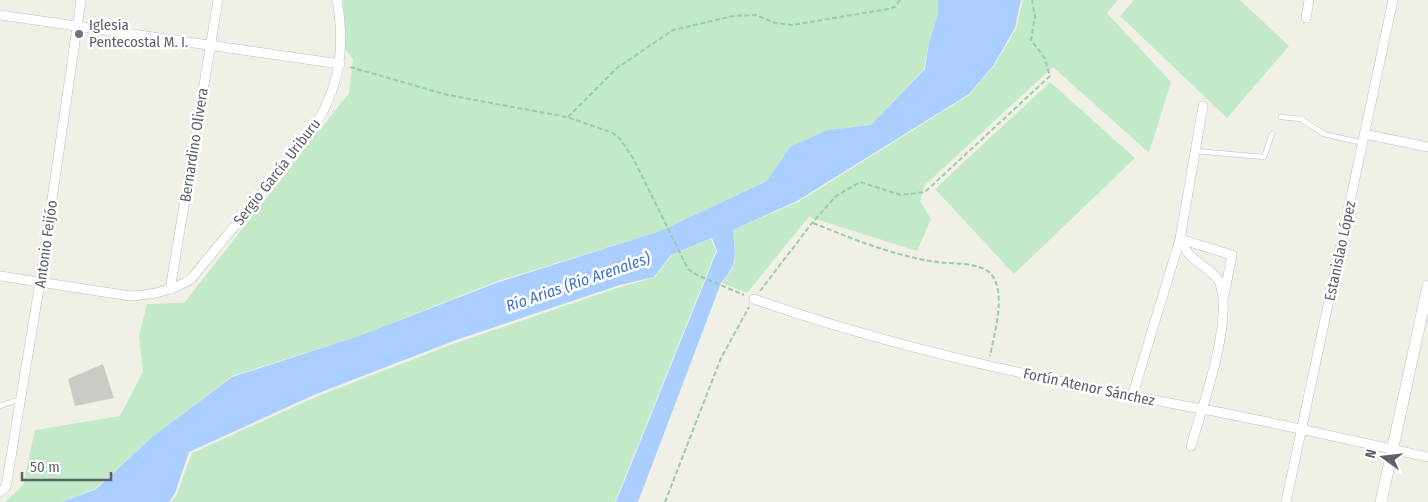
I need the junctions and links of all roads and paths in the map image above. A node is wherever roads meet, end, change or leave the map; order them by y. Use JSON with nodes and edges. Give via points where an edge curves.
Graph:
{"nodes":[{"id":1,"x":80,"y":0,"type":"edge"},
{"id":2,"x":218,"y":0,"type":"edge"},
{"id":3,"x":337,"y":0,"type":"edge"},
{"id":4,"x":900,"y":0,"type":"edge"},
{"id":5,"x":1032,"y":0,"type":"edge"},
{"id":6,"x":1309,"y":0,"type":"edge"},
{"id":7,"x":1393,"y":0,"type":"edge"},
{"id":8,"x":0,"y":15,"type":"edge"},
{"id":9,"x":1306,"y":18,"type":"dead end"},
{"id":10,"x":77,"y":26,"type":"junction"},
{"id":11,"x":210,"y":46,"type":"junction"},
{"id":12,"x":340,"y":64,"type":"junction"},
{"id":13,"x":1203,"y":106,"type":"dead end"},
{"id":14,"x":567,"y":117,"type":"junction"},
{"id":15,"x":1281,"y":117,"type":"dead end"},
{"id":16,"x":1272,"y":134,"type":"dead end"},
{"id":17,"x":1364,"y":138,"type":"junction"},
{"id":18,"x":1428,"y":146,"type":"edge"},
{"id":19,"x":1195,"y":151,"type":"junction"},
{"id":20,"x":812,"y":223,"type":"junction"},
{"id":21,"x":1180,"y":239,"type":"junction"},
{"id":22,"x":0,"y":276,"type":"edge"},
{"id":23,"x":40,"y":282,"type":"junction"},
{"id":24,"x":1428,"y":286,"type":"edge"},
{"id":25,"x":170,"y":290,"type":"junction"},
{"id":26,"x":754,"y":299,"type":"junction"},
{"id":27,"x":1223,"y":300,"type":"junction"},
{"id":28,"x":988,"y":365,"type":"junction"},
{"id":29,"x":1132,"y":397,"type":"junction"},
{"id":30,"x":21,"y":398,"type":"junction"},
{"id":31,"x":0,"y":406,"type":"edge"},
{"id":32,"x":1202,"y":409,"type":"junction"},
{"id":33,"x":1302,"y":430,"type":"junction"},
{"id":34,"x":1191,"y":446,"type":"dead end"},
{"id":35,"x":1392,"y":450,"type":"junction"},
{"id":36,"x":1428,"y":457,"type":"edge"},
{"id":37,"x":3,"y":490,"type":"edge"},
{"id":38,"x":665,"y":502,"type":"edge"},
{"id":39,"x":1286,"y":502,"type":"edge"},
{"id":40,"x":1381,"y":502,"type":"edge"}],
"edges":[{"from":1,"to":10,"type":"street","name":"Antonio Feijóo"},
{"from":2,"to":11,"type":"street","name":"Bernardino Olivera"},
{"from":3,"to":12,"type":"street","name":"Sergio García Uriburu"},
{"from":4,"to":14,"type":"path","via":[[888,10],[792,25],[775,23],[756,15],[706,21],[673,30],[618,68]]},
{"from":5,"to":20,"type":"path","via":[[1035,17],[1031,40],[1044,58],[1050,76],[925,192],[901,195],[860,182],[836,196]]},
{"from":6,"to":9,"type":"street"},
{"from":7,"to":17,"type":"street","name":"Estanislao López"},
{"from":8,"to":10,"type":"street"},
{"from":10,"to":11,"type":"street"},
{"from":10,"to":23,"type":"street","name":"Antonio Feijóo"},
{"from":11,"to":12,"type":"street"},
{"from":11,"to":25,"type":"street","name":"Bernardino Olivera"},
{"from":12,"to":14,"type":"path","via":[[448,95]]},
{"from":12,"to":25,"type":"street","name":"Sergio García Uriburu","via":[[334,92],[312,132],[191,279]]},
{"from":13,"to":19,"type":"street"},
{"from":14,"to":26,"type":"path","via":[[606,129],[620,139],[633,158],[688,269]]},
{"from":15,"to":17,"type":"lane","via":[[1300,119],[1324,134]]},
{"from":16,"to":19,"type":"lane","via":[[1264,158]]},
{"from":17,"to":18,"type":"street"},
{"from":17,"to":33,"type":"street","name":"Estanislao López"},
{"from":19,"to":21,"type":"street"},
{"from":20,"to":26,"type":"path"},
{"from":20,"to":28,"type":"path","via":[[869,245],[923,260],[978,267],[992,275],[999,292]]},
{"from":21,"to":27,"type":"street","via":[[1190,255],[1218,280]]},
{"from":21,"to":27,"type":"street","via":[[1232,255]]},
{"from":21,"to":29,"type":"street"},
{"from":22,"to":23,"type":"street","name":"Sergio García Uriburu"},
{"from":23,"to":25,"type":"street","name":"Sergio García Uriburu","via":[[130,296]]},
{"from":23,"to":30,"type":"street","name":"Antonio Feijóo"},
{"from":24,"to":35,"type":"street"},
{"from":26,"to":28,"type":"street","name":"Fortín Atenor Sánchez","via":[[832,325]]},
{"from":26,"to":38,"type":"path","via":[[721,358]]},
{"from":27,"to":32,"type":"street","via":[[1220,345]]},
{"from":28,"to":29,"type":"street","name":"Fortín Atenor Sánchez"},
{"from":29,"to":32,"type":"street","name":"Fortín Atenor Sánchez"},
{"from":30,"to":31,"type":"lane"},
{"from":30,"to":37,"type":"street","name":"Antonio Feijóo"},
{"from":32,"to":33,"type":"street","name":"Fortín Atenor Sánchez"},
{"from":32,"to":34,"type":"street"},
{"from":33,"to":35,"type":"street","name":"Fortín Atenor Sánchez"},
{"from":33,"to":39,"type":"street","name":"Estanislao López"},
{"from":35,"to":36,"type":"street","name":"Fortín Atenor Sánchez"},
{"from":35,"to":40,"type":"street"}]}
